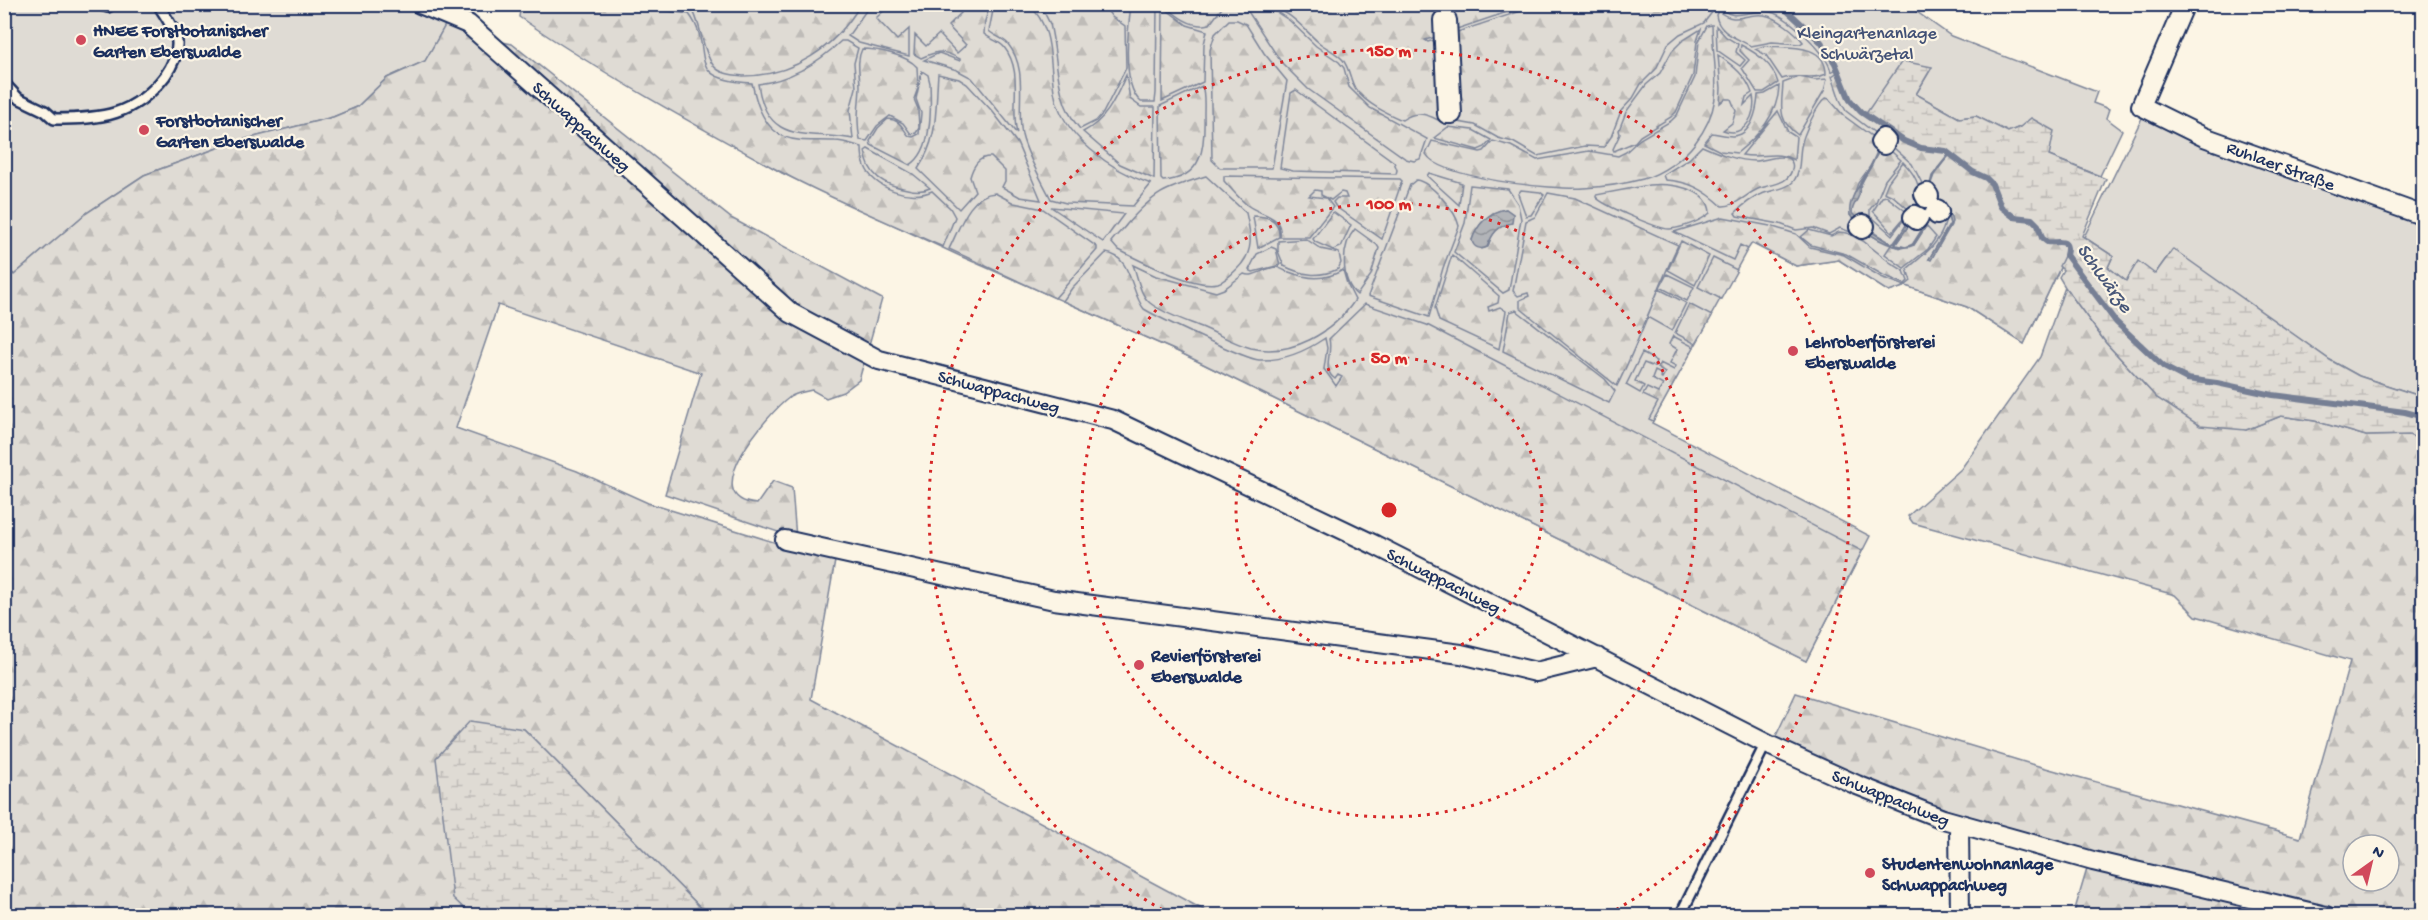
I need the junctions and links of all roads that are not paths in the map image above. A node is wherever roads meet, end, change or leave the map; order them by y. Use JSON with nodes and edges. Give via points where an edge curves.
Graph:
{"nodes":[{"id":1,"x":98,"y":4,"type":"edge"},
{"id":2,"x":112,"y":4,"type":"edge"},
{"id":3,"x":158,"y":4,"type":"edge"},
{"id":4,"x":420,"y":4,"type":"edge"},
{"id":5,"x":2185,"y":4,"type":"edge"},
{"id":6,"x":4,"y":82,"type":"edge"},
{"id":7,"x":2424,"y":216,"type":"edge"},
{"id":8,"x":785,"y":540,"type":"dead end"},
{"id":9,"x":1597,"y":657,"type":"junction"},
{"id":10,"x":1766,"y":743,"type":"junction"},
{"id":11,"x":1959,"y":825,"type":"junction"},
{"id":12,"x":1680,"y":915,"type":"edge"},
{"id":13,"x":1960,"y":915,"type":"edge"},
{"id":14,"x":2326,"y":915,"type":"edge"}],
"edges":[{"from":1,"to":2,"type":"lane"},
{"from":3,"to":6,"type":"lane","via":[[177,39],[176,54],[170,68],[141,102],[91,119],[54,119],[18,98]]},
{"from":4,"to":9,"type":"street","name":"Schwappachweg","via":[[468,24],[791,313],[879,360],[1113,420]]},
{"from":5,"to":7,"type":"street","name":"Ruhlaer Straße","via":[[2141,106],[2204,137]]},
{"from":8,"to":9,"type":"street","via":[[1054,600],[1461,654],[1536,672]]},
{"from":9,"to":10,"type":"street","name":"Schwappachweg"},
{"from":10,"to":11,"type":"street","name":"Schwappachweg","via":[[1857,785]]},
{"from":10,"to":12,"type":"lane"},
{"from":11,"to":13,"type":"street","name":"Schwappachweg"},
{"from":11,"to":14,"type":"street","name":"Schwappachweg","via":[[2093,861]]}]}
